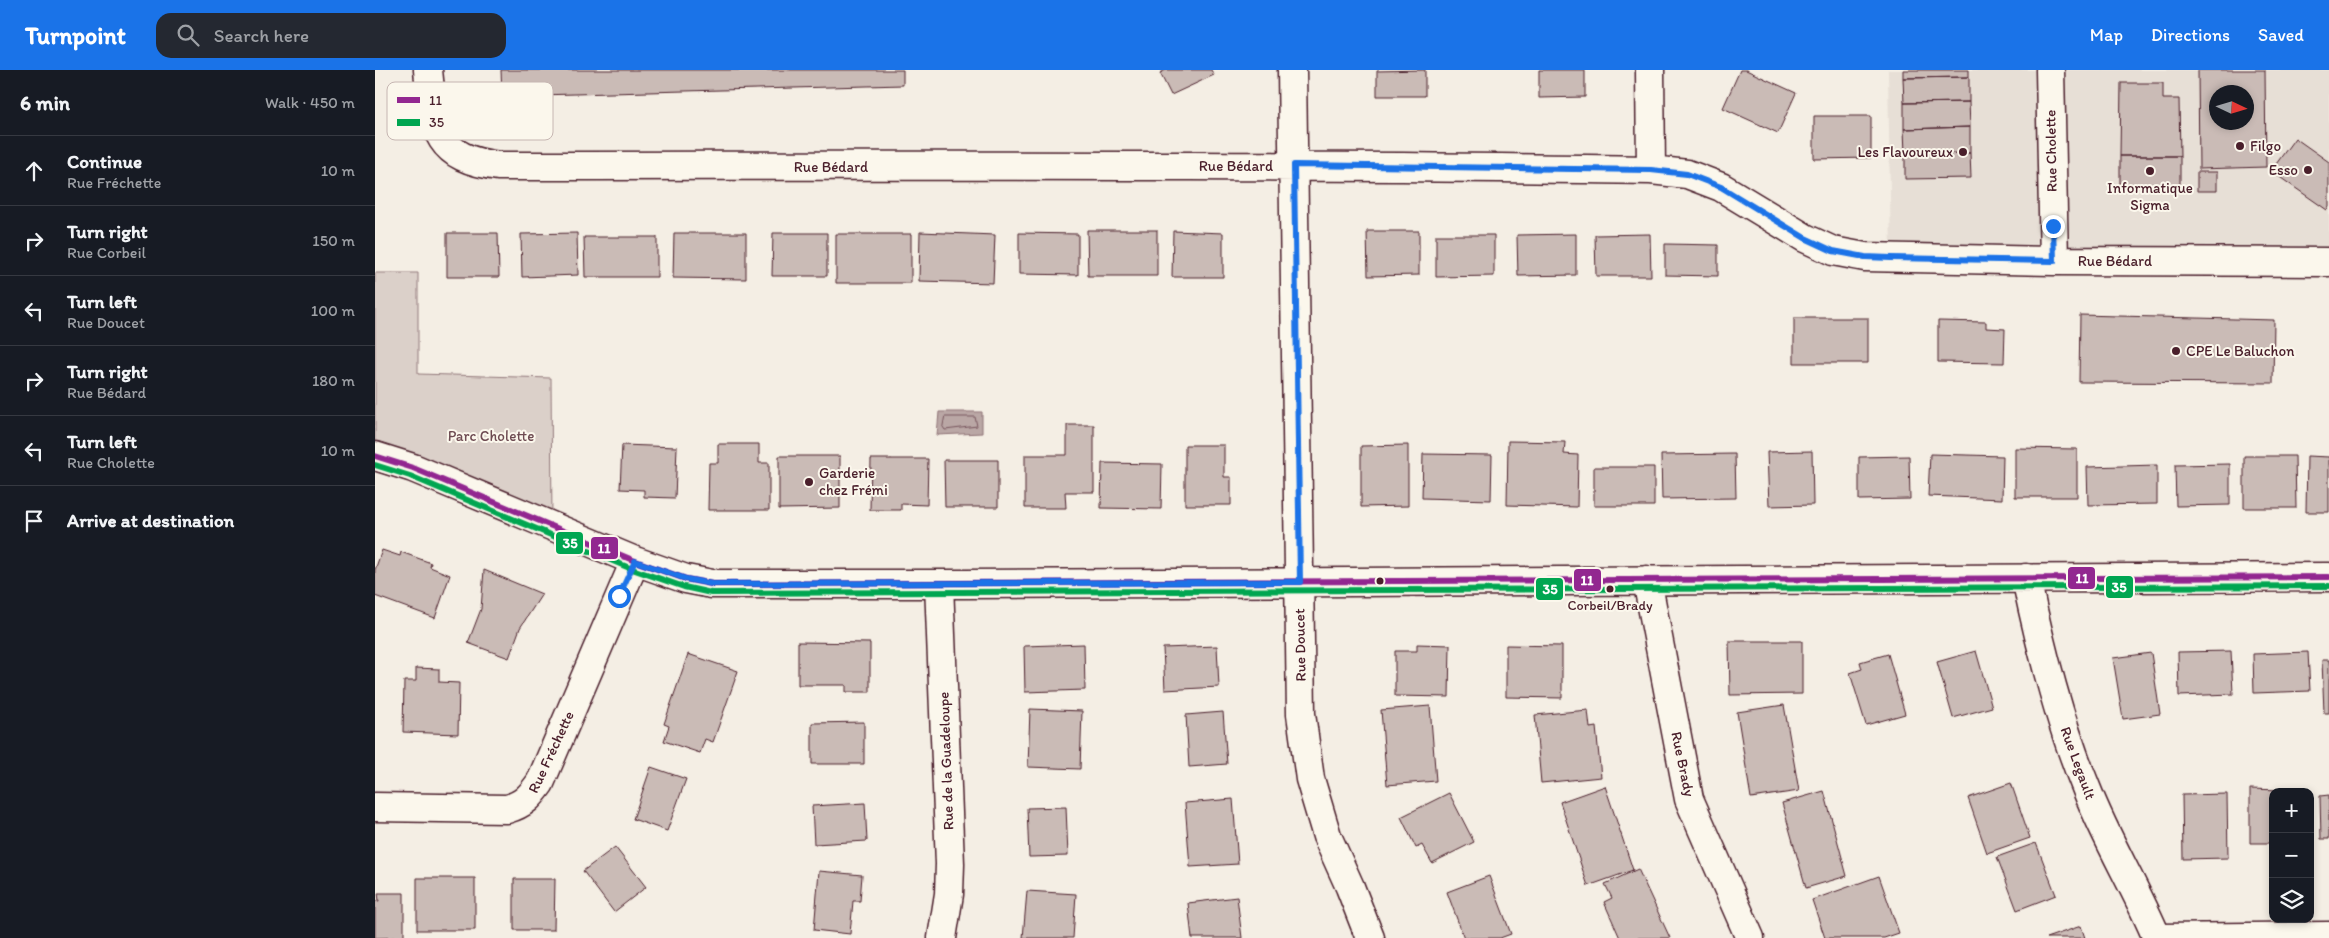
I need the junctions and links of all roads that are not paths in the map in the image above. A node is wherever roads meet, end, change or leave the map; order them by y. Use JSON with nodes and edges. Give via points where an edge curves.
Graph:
{"nodes":[{"id":1,"x":1292,"y":70,"type":"edge"},
{"id":2,"x":1650,"y":70,"type":"edge"},
{"id":3,"x":2050,"y":70,"type":"edge"},
{"id":4,"x":445,"y":140,"type":"edge"},
{"id":5,"x":1294,"y":165,"type":"junction"},
{"id":6,"x":1651,"y":170,"type":"junction"},
{"id":7,"x":2054,"y":261,"type":"junction"},
{"id":8,"x":2329,"y":262,"type":"edge"},
{"id":9,"x":375,"y":456,"type":"edge"},
{"id":10,"x":635,"y":561,"type":"junction"},
{"id":11,"x":2329,"y":577,"type":"edge"},
{"id":12,"x":2026,"y":578,"type":"junction"},
{"id":13,"x":1647,"y":580,"type":"junction"},
{"id":14,"x":1300,"y":582,"type":"junction"},
{"id":15,"x":939,"y":584,"type":"junction"},
{"id":16,"x":375,"y":807,"type":"edge"},
{"id":17,"x":2329,"y":936,"type":"edge"},
{"id":18,"x":942,"y":938,"type":"edge"},
{"id":19,"x":1369,"y":938,"type":"edge"},
{"id":20,"x":1750,"y":938,"type":"edge"},
{"id":21,"x":2158,"y":938,"type":"edge"}],
"edges":[{"from":1,"to":5,"type":"street","name":"Rue Doucet"},
{"from":2,"to":6,"type":"street"},
{"from":3,"to":7,"type":"street","name":"Rue Cholette"},
{"from":4,"to":5,"type":"street","name":"Rue Bédard","via":[[452,152],[478,163],[499,166]]},
{"from":5,"to":6,"type":"street","name":"Rue Bédard"},
{"from":5,"to":14,"type":"street","name":"Rue Doucet"},
{"from":6,"to":7,"type":"street","name":"Rue Bédard","via":[[1687,174],[1721,187],[1805,238],[1833,251],[1865,257]]},
{"from":7,"to":8,"type":"street","name":"Rue Bédard"},
{"from":9,"to":10,"type":"street","via":[[413,468]]},
{"from":10,"to":15,"type":"street","via":[[686,579],[712,584]]},
{"from":10,"to":16,"type":"street","name":"Rue Fréchette","via":[[540,782],[530,798],[507,809]]},
{"from":11,"to":12,"type":"street"},
{"from":12,"to":13,"type":"street"},
{"from":12,"to":21,"type":"street","name":"Rue Legault","via":[[2048,674],[2087,790]]},
{"from":13,"to":14,"type":"street"},
{"from":13,"to":20,"type":"street","name":"Rue Brady","via":[[1689,798]]},
{"from":14,"to":15,"type":"street"},
{"from":14,"to":19,"type":"street","name":"Rue Doucet","via":[[1301,714],[1310,779],[1327,836]]},
{"from":15,"to":18,"type":"street","name":"Rue de la Guadeloupe","via":[[950,864]]},
{"from":17,"to":21,"type":"street"}]}
